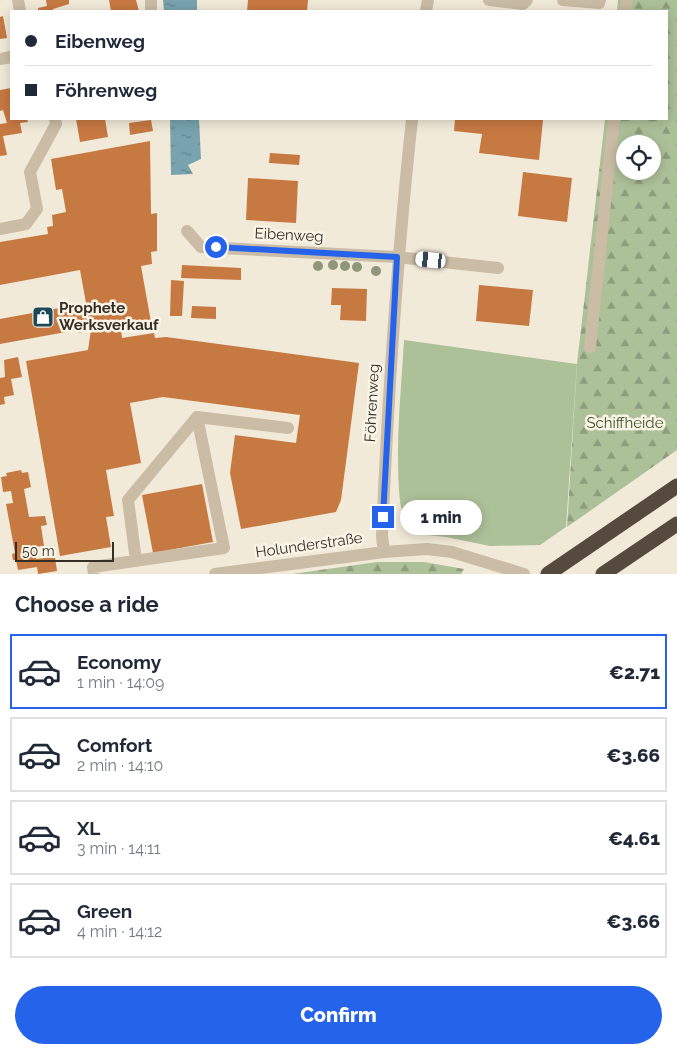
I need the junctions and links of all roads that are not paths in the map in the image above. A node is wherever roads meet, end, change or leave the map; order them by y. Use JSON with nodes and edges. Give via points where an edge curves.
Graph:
{"nodes":[{"id":1,"x":489,"y":0,"type":"edge"},
{"id":2,"x":563,"y":0,"type":"edge"},
{"id":3,"x":600,"y":0,"type":"edge"},
{"id":4,"x":525,"y":2,"type":"edge"},
{"id":5,"x":55,"y":120,"type":"edge"},
{"id":6,"x":412,"y":120,"type":"edge"},
{"id":7,"x":614,"y":120,"type":"edge"},
{"id":8,"x":0,"y":229,"type":"edge"},
{"id":9,"x":187,"y":231,"type":"dead end"},
{"id":10,"x":397,"y":257,"type":"junction"},
{"id":11,"x":498,"y":268,"type":"dead end"},
{"id":12,"x":590,"y":347,"type":"dead end"},
{"id":13,"x":197,"y":417,"type":"junction"},
{"id":14,"x":288,"y":428,"type":"dead end"},
{"id":15,"x":677,"y":476,"type":"edge"},
{"id":16,"x":677,"y":486,"type":"edge"},
{"id":17,"x":645,"y":508,"type":"junction"},
{"id":18,"x":677,"y":524,"type":"edge"},
{"id":19,"x":677,"y":534,"type":"edge"},
{"id":20,"x":384,"y":552,"type":"junction"},
{"id":21,"x":629,"y":557,"type":"junction"},
{"id":22,"x":136,"y":561,"type":"junction"},
{"id":23,"x":94,"y":574,"type":"edge"},
{"id":24,"x":215,"y":574,"type":"edge"},
{"id":25,"x":524,"y":574,"type":"edge"},
{"id":26,"x":548,"y":574,"type":"edge"},
{"id":27,"x":603,"y":574,"type":"edge"}],
"edges":[{"from":1,"to":4,"type":"street"},
{"from":2,"to":3,"type":"street","via":[[600,4]]},
{"from":5,"to":8,"type":"street","via":[[30,172],[37,209],[26,224]]},
{"from":6,"to":10,"type":"street","name":"Föhrenweg"},
{"from":7,"to":12,"type":"street"},
{"from":9,"to":10,"type":"street","name":"Eibenweg","via":[[201,247]]},
{"from":10,"to":11,"type":"street"},
{"from":10,"to":20,"type":"street","name":"Föhrenweg","via":[[382,536]]},
{"from":13,"to":14,"type":"street"},
{"from":13,"to":22,"type":"street","via":[[128,500]]},
{"from":13,"to":22,"type":"street","via":[[224,548]]},
{"from":15,"to":17,"type":"highway"},
{"from":16,"to":17,"type":"highway"},
{"from":17,"to":26,"type":"highway"},
{"from":18,"to":21,"type":"highway"},
{"from":19,"to":21,"type":"highway"},
{"from":20,"to":24,"type":"street","name":"Holunderstraße"},
{"from":20,"to":25,"type":"street","name":"Holunderstraße","via":[[427,549],[452,552]]},
{"from":21,"to":27,"type":"highway"},
{"from":22,"to":23,"type":"street","via":[[93,567]]}]}
